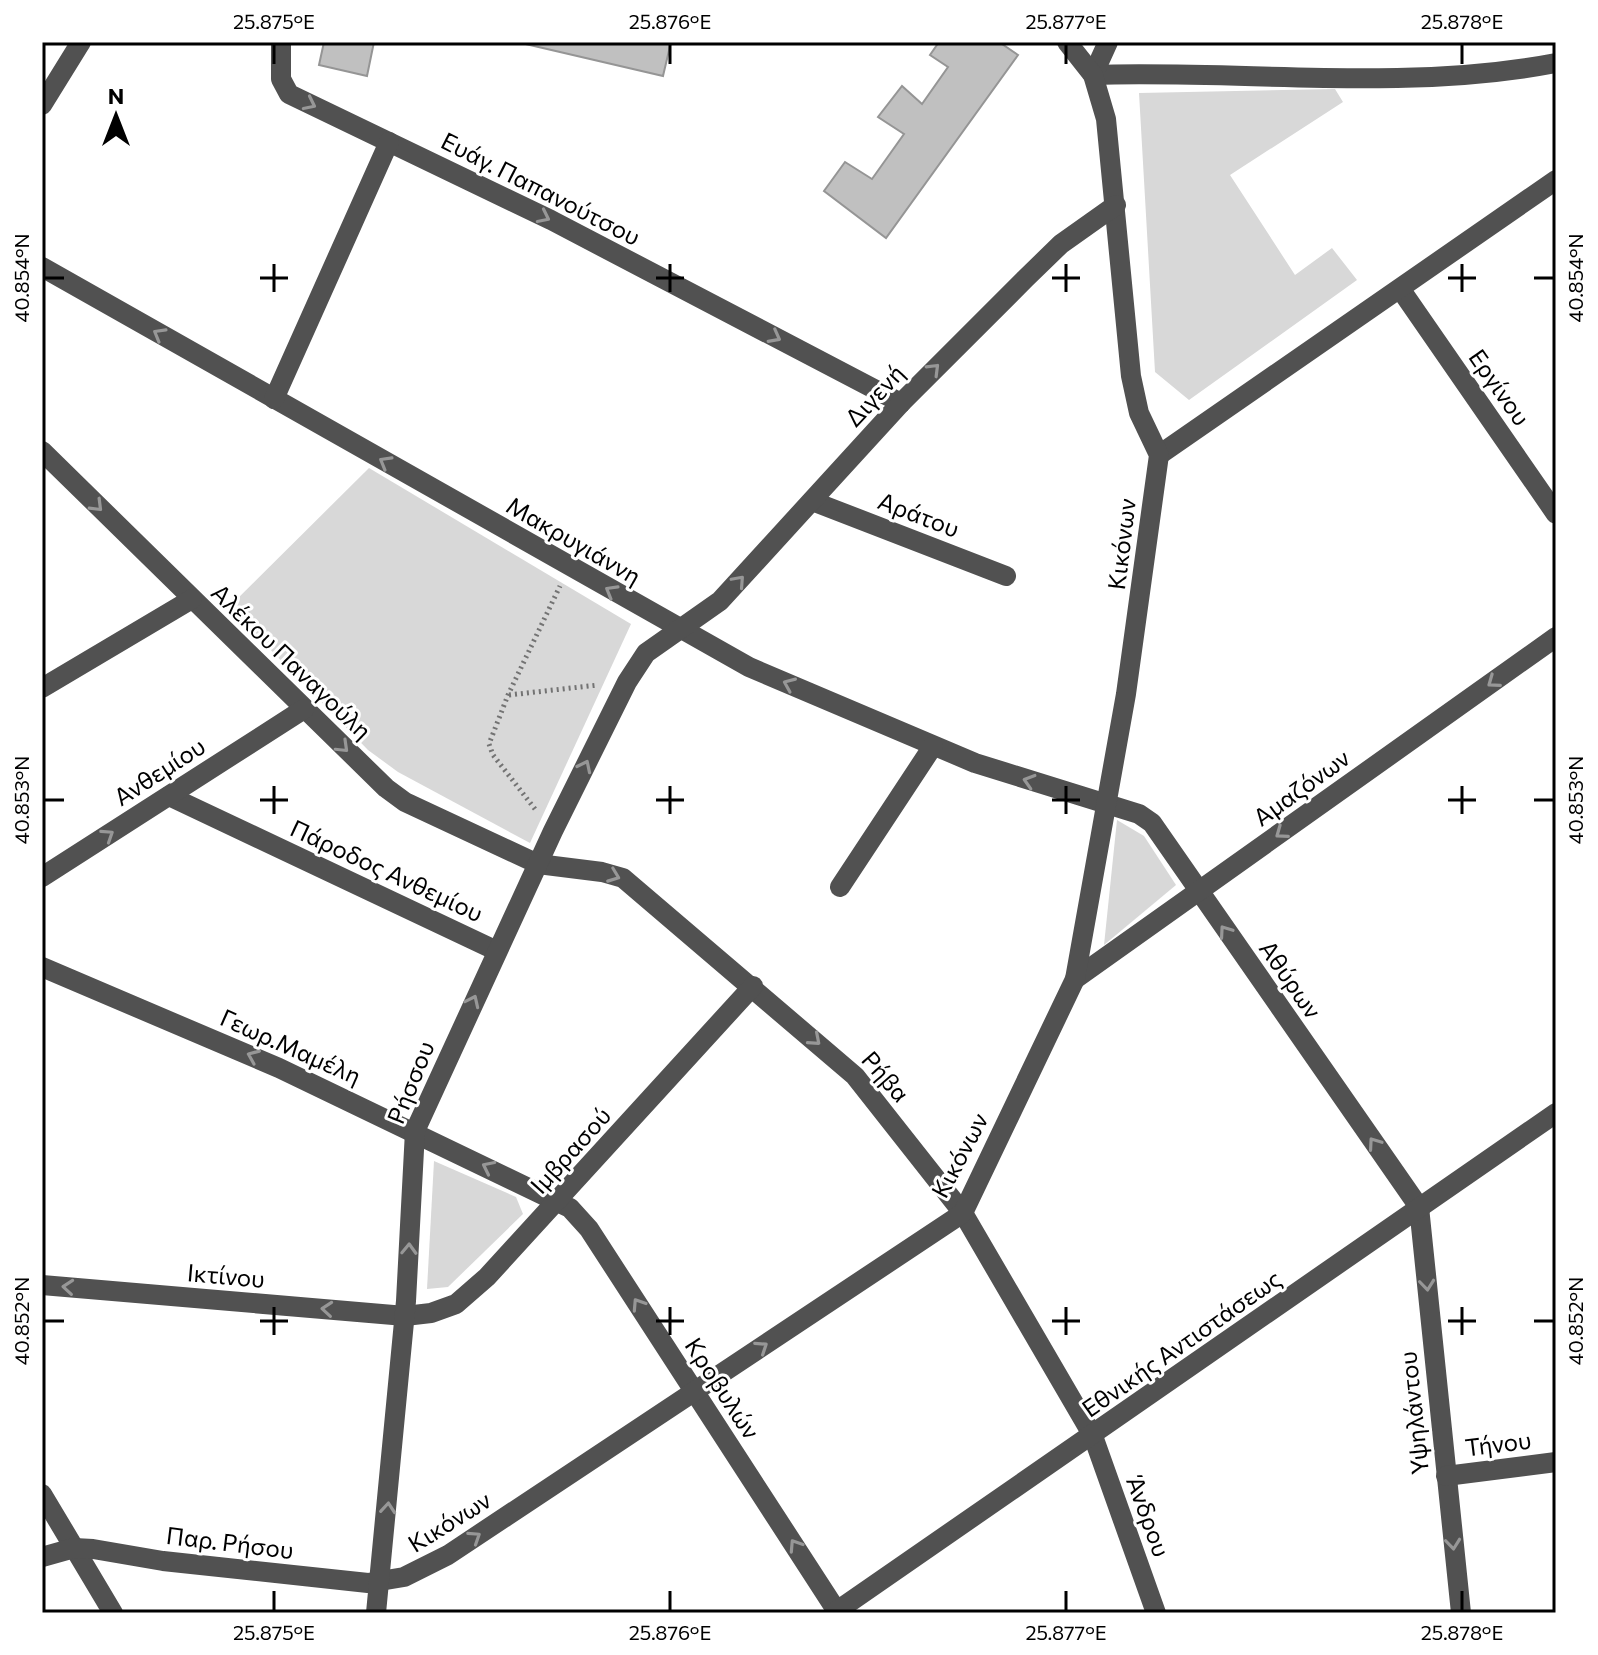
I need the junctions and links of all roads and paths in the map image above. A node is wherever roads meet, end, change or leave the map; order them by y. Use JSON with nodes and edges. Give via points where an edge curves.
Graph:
{"nodes":[{"id":1,"x":81,"y":42,"type":"edge"},
{"id":2,"x":281,"y":42,"type":"edge"},
{"id":3,"x":1067,"y":42,"type":"edge"},
{"id":4,"x":1108,"y":42,"type":"edge"},
{"id":5,"x":1556,"y":63,"type":"edge"},
{"id":6,"x":1093,"y":75,"type":"junction"},
{"id":7,"x":42,"y":105,"type":"edge"},
{"id":8,"x":389,"y":142,"type":"junction"},
{"id":9,"x":1556,"y":180,"type":"edge"},
{"id":10,"x":1116,"y":205,"type":"junction"},
{"id":11,"x":42,"y":267,"type":"edge"},
{"id":12,"x":1401,"y":290,"type":"junction"},
{"id":13,"x":274,"y":399,"type":"junction"},
{"id":14,"x":901,"y":403,"type":"junction"},
{"id":15,"x":42,"y":451,"type":"edge"},
{"id":16,"x":1159,"y":455,"type":"junction"},
{"id":17,"x":812,"y":501,"type":"junction"},
{"id":18,"x":1556,"y":514,"type":"edge"},
{"id":19,"x":570,"y":567,"type":"junction"},
{"id":20,"x":1006,"y":576,"type":"dead end"},
{"id":21,"x":192,"y":599,"type":"junction"},
{"id":22,"x":678,"y":630,"type":"junction"},
{"id":23,"x":1556,"y":637,"type":"edge"},
{"id":24,"x":627,"y":682,"type":"junction"},
{"id":25,"x":42,"y":688,"type":"edge"},
{"id":26,"x":508,"y":695,"type":"junction"},
{"id":27,"x":304,"y":709,"type":"junction"},
{"id":28,"x":933,"y":746,"type":"junction"},
{"id":29,"x":169,"y":796,"type":"junction"},
{"id":30,"x":1104,"y":803,"type":"junction"},
{"id":31,"x":553,"y":831,"type":"junction"},
{"id":32,"x":538,"y":864,"type":"junction"},
{"id":33,"x":42,"y":877,"type":"edge"},
{"id":34,"x":840,"y":887,"type":"dead end"},
{"id":35,"x":1198,"y":892,"type":"junction"},
{"id":36,"x":497,"y":951,"type":"junction"},
{"id":37,"x":42,"y":967,"type":"edge"},
{"id":38,"x":1075,"y":979,"type":"junction"},
{"id":39,"x":753,"y":986,"type":"junction"},
{"id":40,"x":1556,"y":1113,"type":"edge"},
{"id":41,"x":415,"y":1131,"type":"junction"},
{"id":42,"x":558,"y":1202,"type":"junction"},
{"id":43,"x":1419,"y":1207,"type":"junction"},
{"id":44,"x":963,"y":1213,"type":"junction"},
{"id":45,"x":42,"y":1285,"type":"edge"},
{"id":46,"x":405,"y":1316,"type":"junction"},
{"id":47,"x":695,"y":1392,"type":"junction"},
{"id":48,"x":1093,"y":1436,"type":"junction"},
{"id":49,"x":1556,"y":1462,"type":"edge"},
{"id":50,"x":1446,"y":1476,"type":"junction"},
{"id":51,"x":42,"y":1494,"type":"edge"},
{"id":52,"x":74,"y":1548,"type":"junction"},
{"id":53,"x":42,"y":1557,"type":"edge"},
{"id":54,"x":381,"y":1583,"type":"junction"},
{"id":55,"x":836,"y":1612,"type":"edge"},
{"id":56,"x":113,"y":1613,"type":"edge"},
{"id":57,"x":376,"y":1613,"type":"edge"},
{"id":58,"x":1156,"y":1613,"type":"edge"},
{"id":59,"x":1461,"y":1613,"type":"edge"}],
"edges":[{"from":1,"to":7,"type":"street"},
{"from":2,"to":8,"type":"street","name":"Ευάγ. Παπανούτσου","one_way":true,"via":[[281,79],[289,94]]},
{"from":3,"to":6,"type":"street"},
{"from":4,"to":6,"type":"street"},
{"from":5,"to":6,"type":"street","via":[[1404,77]]},
{"from":6,"to":10,"type":"street","via":[[1106,119]]},
{"from":8,"to":13,"type":"street"},
{"from":8,"to":14,"type":"street","name":"Ευάγ. Παπανούτσου","one_way":true,"via":[[551,220]]},
{"from":9,"to":12,"type":"street"},
{"from":14,"to":10,"type":"street","name":"Διγενή","one_way":true,"via":[[1061,244]]},
{"from":10,"to":16,"type":"street","via":[[1131,376],[1139,413]]},
{"from":13,"to":11,"type":"street","name":"Μακρυγιάννη","one_way":true},
{"from":12,"to":16,"type":"street"},
{"from":12,"to":18,"type":"street","name":"Εργίνου"},
{"from":19,"to":13,"type":"street","name":"Μακρυγιάννη","one_way":true},
{"from":14,"to":17,"type":"street","name":"Διγενή"},
{"from":15,"to":21,"type":"street","name":"Αλέκου Παναγούλη","one_way":true},
{"from":16,"to":30,"type":"street","name":"Κικόνων","via":[[1126,694]]},
{"from":17,"to":20,"type":"street","name":"Αράτου"},
{"from":22,"to":17,"type":"street","name":"Διγενή","one_way":true,"via":[[720,601]]},
{"from":22,"to":19,"type":"street","name":"Μακρυγιάννη","one_way":true},
{"from":19,"to":26,"type":"path"},
{"from":21,"to":25,"type":"street"},
{"from":21,"to":27,"type":"street","name":"Αλέκου Παναγούλη"},
{"from":22,"to":24,"type":"street","name":"Ρήσσου","via":[[646,653]]},
{"from":28,"to":22,"type":"street","name":"Μακρυγιάννη","one_way":true,"via":[[749,667]]},
{"from":23,"to":35,"type":"street","name":"Αμαζόνων","one_way":true},
{"from":24,"to":26,"type":"path"},
{"from":31,"to":24,"type":"street","name":"Ρήσσου","one_way":true},
{"from":26,"to":31,"type":"path","via":[[489,744]]},
{"from":27,"to":29,"type":"street","name":"Ανθεμίου"},
{"from":27,"to":32,"type":"street","name":"Αλέκου Παναγούλη","one_way":true,"via":[[395,795]]},
{"from":30,"to":28,"type":"street","name":"Μακρυγιάννη","one_way":true,"via":[[1007,775]]},
{"from":28,"to":34,"type":"street"},
{"from":33,"to":29,"type":"street","name":"Ανθεμίου","one_way":true},
{"from":29,"to":36,"type":"street","name":"Πάροδος Ανθεμίου"},
{"from":30,"to":35,"type":"street","name":"Αθύρων","via":[[1152,823]]},
{"from":30,"to":38,"type":"street","name":"Κικόνων"},
{"from":31,"to":32,"type":"street","name":"Ρήσσου"},
{"from":32,"to":36,"type":"street","name":"Ρήσσου"},
{"from":32,"to":39,"type":"street","name":"Ρήβα","one_way":true,"via":[[623,878]]},
{"from":35,"to":38,"type":"street","name":"Αμαζόνων"},
{"from":43,"to":35,"type":"street","name":"Αθύρων","one_way":true},
{"from":41,"to":36,"type":"street","name":"Ρήσσου","one_way":true},
{"from":41,"to":37,"type":"street","name":"Γεωρ.Μαμέλη","one_way":true},
{"from":38,"to":44,"type":"street","name":"Κικόνων"},
{"from":39,"to":42,"type":"street","name":"Ιμβρασού"},
{"from":39,"to":44,"type":"street","name":"Ρήβα","one_way":true,"via":[[864,1086]]},
{"from":40,"to":43,"type":"street","name":"Εθνικής Αντιστάσεως"},
{"from":42,"to":41,"type":"street","name":"Γεωρ.Μαμέλη","one_way":true},
{"from":46,"to":41,"type":"street","name":"Ρήσσου","one_way":true},
{"from":42,"to":46,"type":"street","name":"Ιμβρασού","via":[[456,1304]]},
{"from":47,"to":42,"type":"street","name":"Κροβυλών","one_way":true,"via":[[589,1229]]},
{"from":43,"to":48,"type":"street","name":"Εθνικής Αντιστάσεως"},
{"from":43,"to":50,"type":"street","name":"Υψηλάντου","one_way":true},
{"from":47,"to":44,"type":"street","name":"Κικόνων","one_way":true},
{"from":44,"to":48,"type":"street","name":"Ρήβα"},
{"from":46,"to":45,"type":"street","name":"Ικτίνου","one_way":true},
{"from":54,"to":46,"type":"street","name":"Ρήσσου","one_way":true},
{"from":54,"to":47,"type":"street","name":"Κικόνων","one_way":true,"via":[[441,1559]]},
{"from":55,"to":47,"type":"street","name":"Κροβυλών","one_way":true},
{"from":48,"to":55,"type":"street","name":"Εθνικής Αντιστάσεως"},
{"from":48,"to":58,"type":"street","name":"Άνδρου"},
{"from":49,"to":50,"type":"street","name":"Τήνου"},
{"from":50,"to":59,"type":"street","name":"Υψηλάντου","one_way":true},
{"from":51,"to":52,"type":"street"},
{"from":52,"to":53,"type":"street"},
{"from":52,"to":54,"type":"street","name":"Παρ. Ρήσου"},
{"from":52,"to":56,"type":"street"},
{"from":54,"to":57,"type":"street","name":"Ρήσσου"}]}
